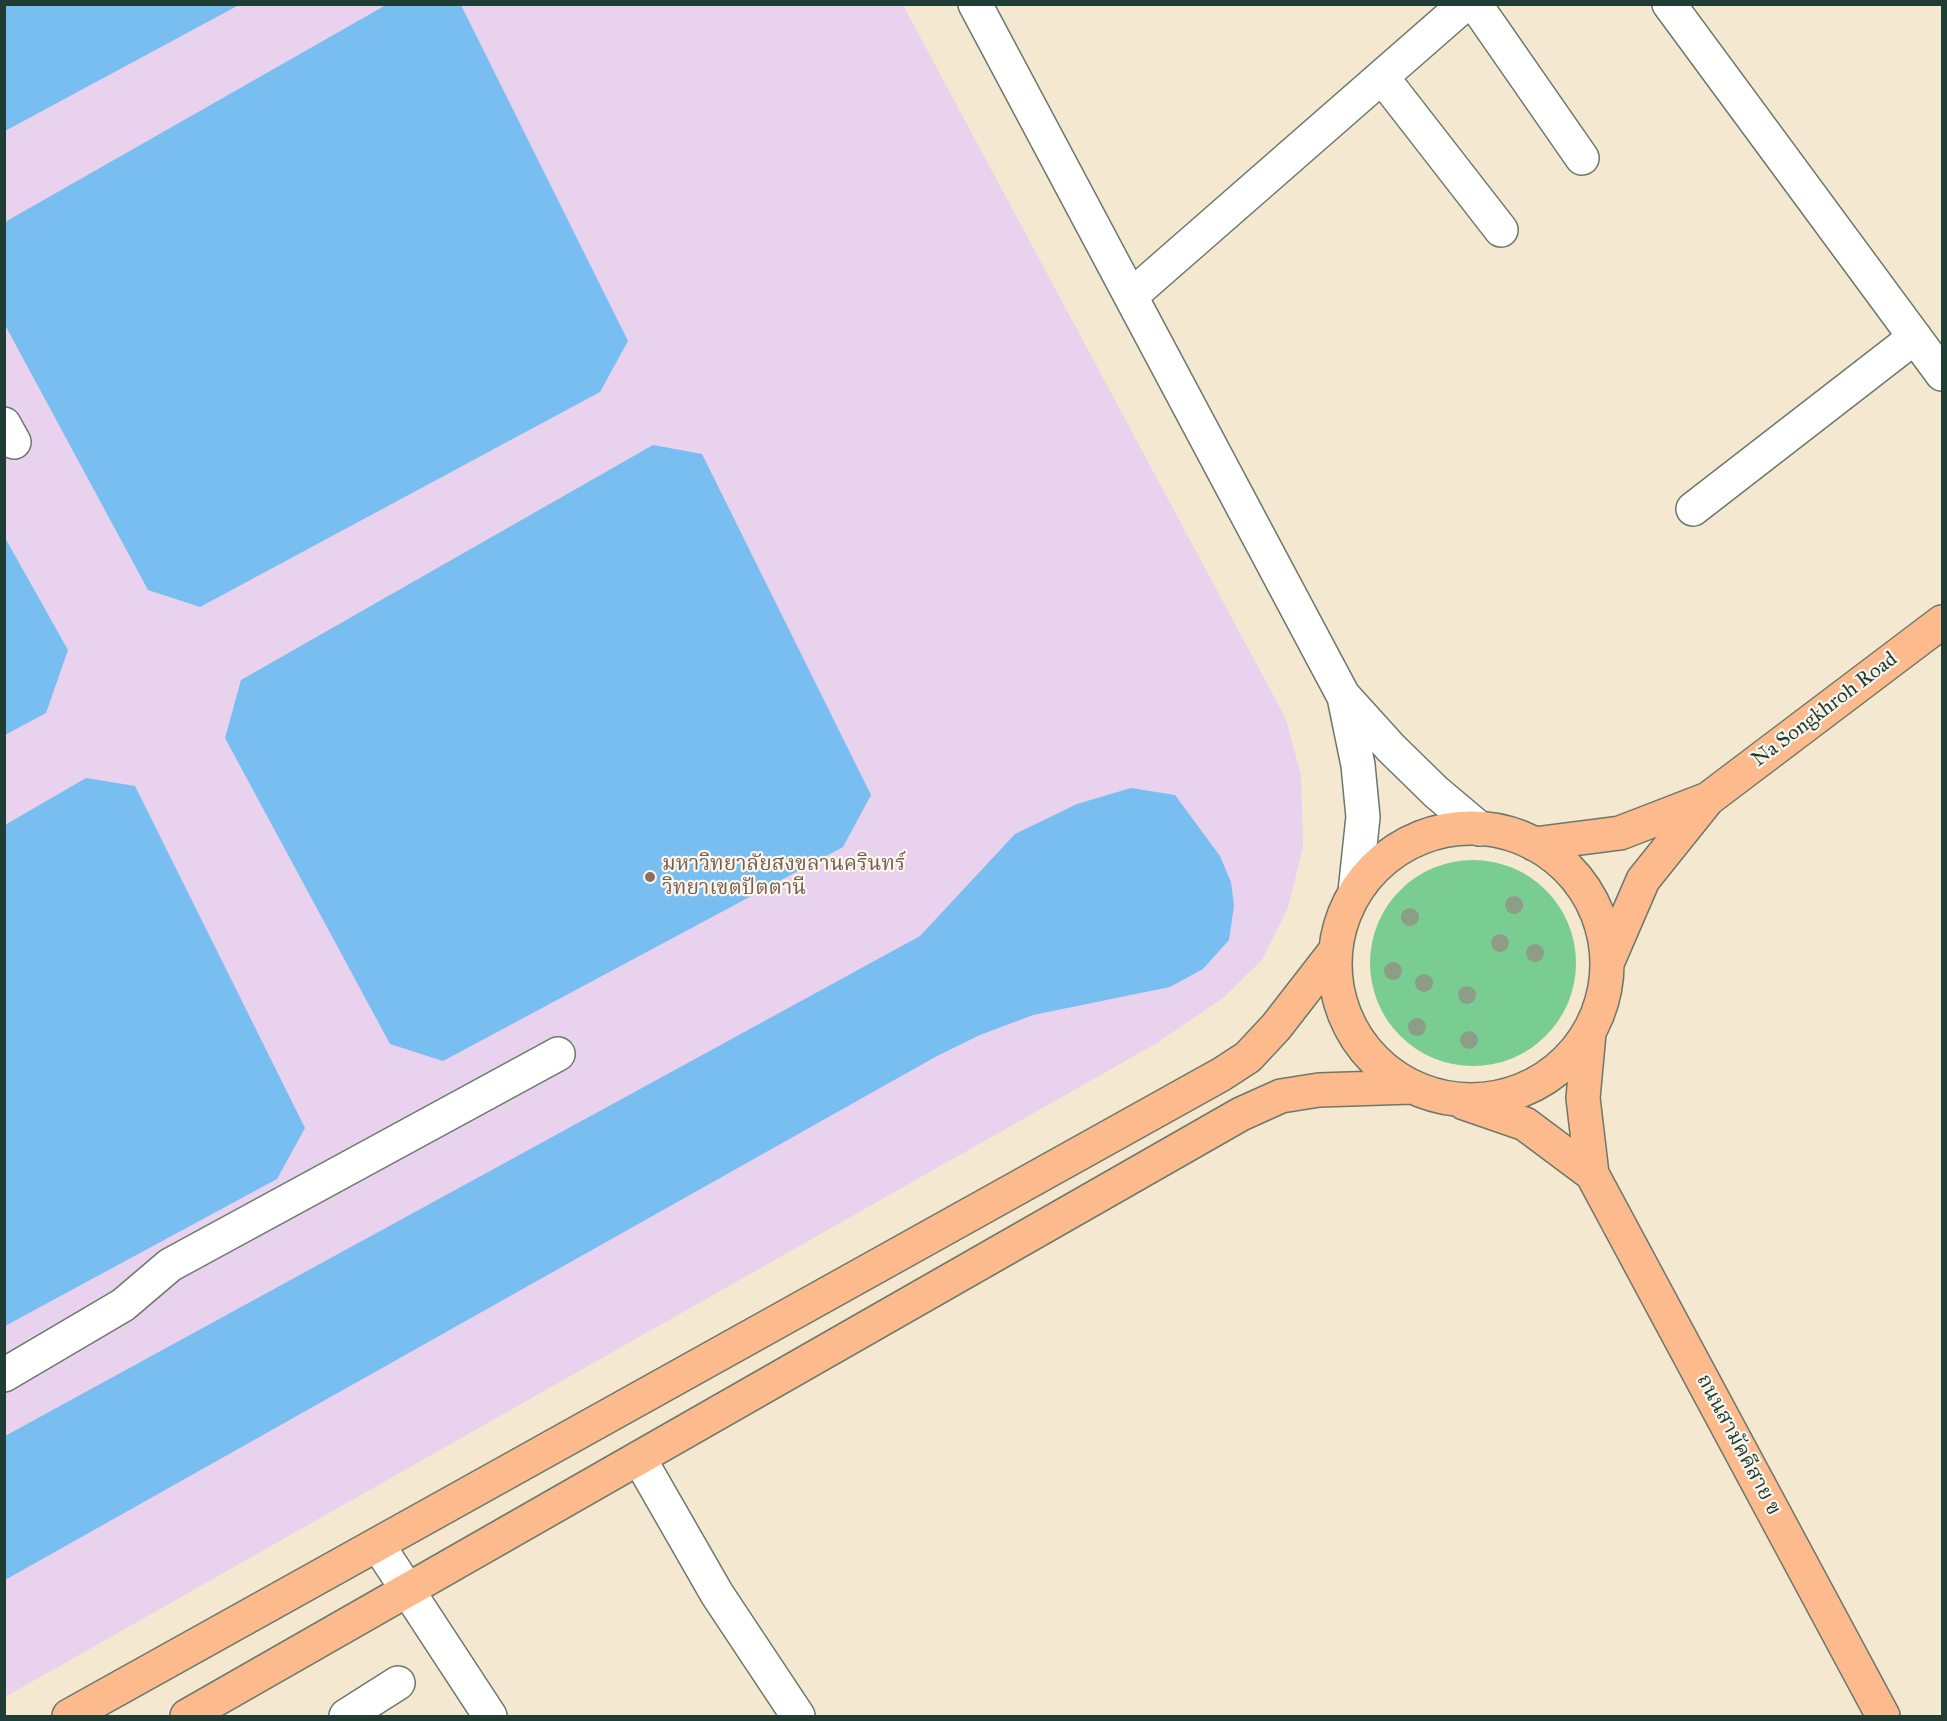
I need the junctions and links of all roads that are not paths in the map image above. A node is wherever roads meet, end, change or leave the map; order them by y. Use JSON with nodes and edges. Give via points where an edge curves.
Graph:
{"nodes":[{"id":1,"x":975,"y":4,"type":"edge"},
{"id":2,"x":1465,"y":4,"type":"edge"},
{"id":3,"x":1475,"y":4,"type":"edge"},
{"id":4,"x":1669,"y":4,"type":"edge"},
{"id":5,"x":1382,"y":77,"type":"junction"},
{"id":6,"x":1582,"y":158,"type":"dead end"},
{"id":7,"x":1501,"y":230,"type":"dead end"},
{"id":8,"x":1131,"y":296,"type":"junction"},
{"id":9,"x":1915,"y":337,"type":"junction"},
{"id":10,"x":1942,"y":374,"type":"edge"},
{"id":11,"x":1693,"y":508,"type":"dead end"},
{"id":12,"x":1942,"y":622,"type":"edge"},
{"id":13,"x":1343,"y":695,"type":"junction"},
{"id":14,"x":1708,"y":799,"type":"junction"},
{"id":15,"x":1480,"y":829,"type":"junction"},
{"id":16,"x":1534,"y":844,"type":"junction"},
{"id":17,"x":1355,"y":892,"type":"junction"},
{"id":18,"x":1335,"y":951,"type":"junction"},
{"id":19,"x":1608,"y":961,"type":"junction"},
{"id":20,"x":1589,"y":1033,"type":"junction"},
{"id":21,"x":558,"y":1054,"type":"dead end"},
{"id":22,"x":1412,"y":1087,"type":"junction"},
{"id":23,"x":1450,"y":1099,"type":"junction"},
{"id":24,"x":1592,"y":1174,"type":"junction"},
{"id":25,"x":4,"y":1375,"type":"edge"},
{"id":26,"x":639,"y":1458,"type":"junction"},
{"id":27,"x":378,"y":1545,"type":"junction"},
{"id":28,"x":409,"y":1590,"type":"junction"},
{"id":29,"x":398,"y":1683,"type":"dead end"},
{"id":30,"x":69,"y":1716,"type":"edge"},
{"id":31,"x":187,"y":1716,"type":"edge"},
{"id":32,"x":346,"y":1716,"type":"edge"},
{"id":33,"x":490,"y":1716,"type":"edge"},
{"id":34,"x":798,"y":1716,"type":"edge"},
{"id":35,"x":1883,"y":1716,"type":"edge"}],
"edges":[{"from":1,"to":8,"type":"street"},
{"from":2,"to":5,"type":"street"},
{"from":3,"to":6,"type":"street"},
{"from":4,"to":9,"type":"street"},
{"from":5,"to":7,"type":"street"},
{"from":5,"to":8,"type":"street"},
{"from":8,"to":13,"type":"street"},
{"from":9,"to":10,"type":"street"},
{"from":9,"to":11,"type":"street"},
{"from":12,"to":14,"type":"main road","name":"Na Songkhroh Road"},
{"from":13,"to":15,"type":"street","via":[[1391,748]]},
{"from":13,"to":17,"type":"street","via":[[1358,765],[1363,817]]},
{"from":14,"to":16,"type":"main road","name":"Na Songkhroh Road","via":[[1620,833]]},
{"from":14,"to":19,"type":"main road","name":"Na Songkhroh Road","via":[[1643,880]]},
{"from":15,"to":16,"type":"main road","via":[[1508,833]]},
{"from":15,"to":17,"type":"main road","via":[[1444,831],[1409,843],[1378,864]]},
{"from":16,"to":19,"type":"main road","via":[[1564,864],[1587,892],[1602,925]]},
{"from":17,"to":18,"type":"main road","via":[[1341,920]]},
{"from":18,"to":22,"type":"main road","via":[[1337,993],[1352,1031],[1378,1064]]},
{"from":18,"to":27,"type":"main road","via":[[1262,1042],[1222,1074]]},
{"from":19,"to":20,"type":"main road","via":[[1604,998]]},
{"from":20,"to":23,"type":"main road","via":[[1564,1065],[1530,1087],[1491,1099]]},
{"from":20,"to":24,"type":"main road","name":"ถนนสามัคคีสาย ข","via":[[1583,1098]]},
{"from":21,"to":25,"type":"street","via":[[170,1264],[123,1305]]},
{"from":22,"to":23,"type":"main road","name":"ถนนสามัคคีสาย ข"},
{"from":22,"to":26,"type":"main road","via":[[1319,1090],[1281,1096],[1242,1114]]},
{"from":23,"to":24,"type":"main road","name":"ถนนสามัคคีสาย ข","via":[[1525,1124]]},
{"from":24,"to":35,"type":"main road","name":"ถนนสามัคคีสาย ข"},
{"from":26,"to":28,"type":"main road"},
{"from":26,"to":34,"type":"street","via":[[717,1594]]},
{"from":27,"to":28,"type":"street"},
{"from":27,"to":30,"type":"main road"},
{"from":28,"to":31,"type":"main road"},
{"from":28,"to":33,"type":"street"},
{"from":29,"to":32,"type":"street"}]}
